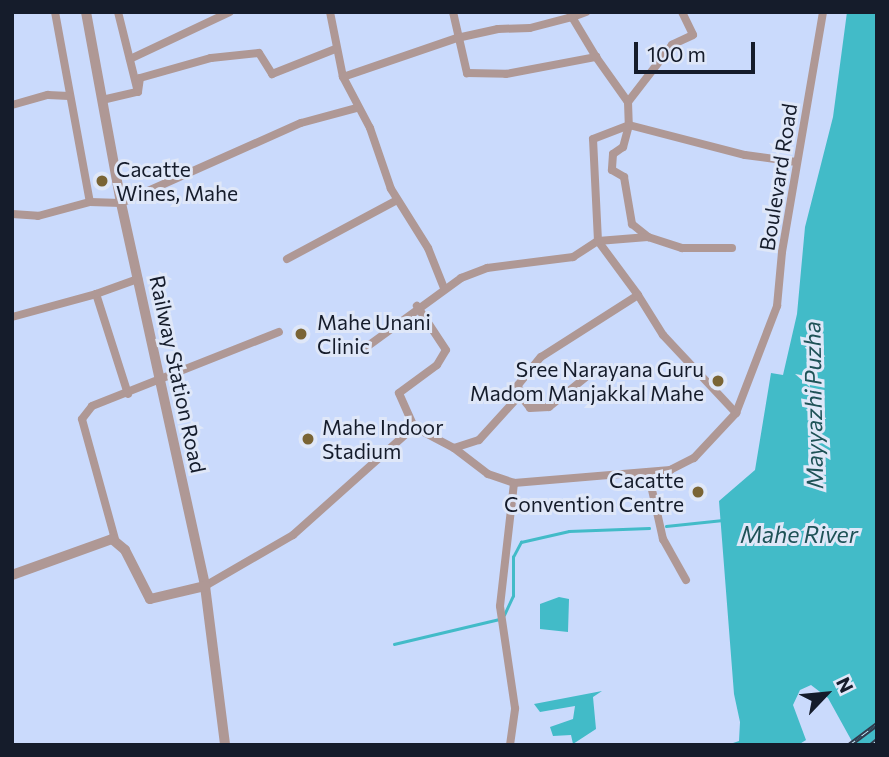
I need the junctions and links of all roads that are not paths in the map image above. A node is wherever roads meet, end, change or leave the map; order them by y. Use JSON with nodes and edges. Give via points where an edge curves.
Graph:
{"nodes":[{"id":1,"x":55,"y":12,"type":"edge"},
{"id":2,"x":86,"y":12,"type":"edge"},
{"id":3,"x":118,"y":12,"type":"edge"},
{"id":4,"x":230,"y":12,"type":"edge"},
{"id":5,"x":330,"y":12,"type":"edge"},
{"id":6,"x":453,"y":12,"type":"edge"},
{"id":7,"x":586,"y":12,"type":"edge"},
{"id":8,"x":682,"y":12,"type":"edge"},
{"id":9,"x":823,"y":12,"type":"edge"},
{"id":10,"x":571,"y":14,"type":"edge"},
{"id":11,"x":457,"y":38,"type":"junction"},
{"id":12,"x":335,"y":49,"type":"junction"},
{"id":13,"x":596,"y":57,"type":"junction"},
{"id":14,"x":130,"y":59,"type":"junction"},
{"id":15,"x":343,"y":77,"type":"junction"},
{"id":16,"x":138,"y":92,"type":"junction"},
{"id":17,"x":69,"y":96,"type":"junction"},
{"id":18,"x":102,"y":100,"type":"junction"},
{"id":19,"x":628,"y":102,"type":"junction"},
{"id":20,"x":12,"y":105,"type":"edge"},
{"id":21,"x":357,"y":108,"type":"junction"},
{"id":22,"x":629,"y":125,"type":"junction"},
{"id":23,"x":797,"y":162,"type":"junction"},
{"id":24,"x":397,"y":200,"type":"junction"},
{"id":25,"x":90,"y":202,"type":"junction"},
{"id":26,"x":121,"y":203,"type":"junction"},
{"id":27,"x":12,"y":214,"type":"edge"},
{"id":28,"x":648,"y":237,"type":"junction"},
{"id":29,"x":598,"y":241,"type":"junction"},
{"id":30,"x":732,"y":248,"type":"dead end"},
{"id":31,"x":287,"y":258,"type":"dead end"},
{"id":32,"x":138,"y":279,"type":"junction"},
{"id":33,"x":443,"y":288,"type":"junction"},
{"id":34,"x":96,"y":294,"type":"junction"},
{"id":35,"x":638,"y":295,"type":"junction"},
{"id":36,"x":417,"y":306,"type":"junction"},
{"id":37,"x":12,"y":317,"type":"edge"},
{"id":38,"x":279,"y":332,"type":"dead end"},
{"id":39,"x":361,"y":351,"type":"dead end"},
{"id":40,"x":610,"y":377,"type":"dead end"},
{"id":41,"x":161,"y":380,"type":"junction"},
{"id":42,"x":128,"y":394,"type":"junction"},
{"id":43,"x":520,"y":395,"type":"junction"},
{"id":44,"x":736,"y":413,"type":"junction"},
{"id":45,"x":414,"y":427,"type":"junction"},
{"id":46,"x":454,"y":448,"type":"junction"},
{"id":47,"x":648,"y":472,"type":"junction"},
{"id":48,"x":514,"y":483,"type":"junction"},
{"id":49,"x":115,"y":539,"type":"junction"},
{"id":50,"x":12,"y":575,"type":"edge"},
{"id":51,"x":686,"y":580,"type":"dead end"},
{"id":52,"x":205,"y":586,"type":"junction"},
{"id":53,"x":225,"y":745,"type":"edge"},
{"id":54,"x":510,"y":745,"type":"edge"}],
"edges":[{"from":1,"to":17,"type":"street"},
{"from":2,"to":18,"type":"street","name":"Railway Station Road"},
{"from":3,"to":14,"type":"street"},
{"from":4,"to":14,"type":"street"},
{"from":5,"to":12,"type":"street"},
{"from":6,"to":11,"type":"street"},
{"from":7,"to":10,"type":"street"},
{"from":8,"to":19,"type":"street","via":[[693,35],[673,46]]},
{"from":9,"to":23,"type":"street","name":"Boulevard Road"},
{"from":10,"to":11,"type":"street","via":[[530,28]]},
{"from":10,"to":13,"type":"street"},
{"from":11,"to":13,"type":"street","via":[[463,69],[471,75],[506,74]]},
{"from":11,"to":15,"type":"street"},
{"from":12,"to":15,"type":"street"},
{"from":12,"to":16,"type":"street","via":[[272,74],[259,53],[211,58],[140,78]]},
{"from":13,"to":19,"type":"street"},
{"from":14,"to":16,"type":"street"},
{"from":15,"to":21,"type":"street"},
{"from":16,"to":18,"type":"street"},
{"from":17,"to":20,"type":"street","via":[[48,95]]},
{"from":17,"to":25,"type":"street"},
{"from":18,"to":26,"type":"street","name":"Railway Station Road"},
{"from":19,"to":22,"type":"street"},
{"from":21,"to":24,"type":"street","via":[[370,128]]},
{"from":21,"to":26,"type":"street","via":[[301,123]]},
{"from":22,"to":23,"type":"street","via":[[745,155]]},
{"from":22,"to":28,"type":"street","via":[[623,147],[613,154],[612,170],[624,177],[632,224]]},
{"from":22,"to":29,"type":"street","via":[[593,139]]},
{"from":23,"to":44,"type":"street","name":"Boulevard Road","via":[[778,306]]},
{"from":24,"to":31,"type":"street"},
{"from":24,"to":33,"type":"street","via":[[428,248]]},
{"from":25,"to":26,"type":"street"},
{"from":25,"to":27,"type":"street","via":[[38,216]]},
{"from":26,"to":32,"type":"street","name":"Railway Station Road"},
{"from":28,"to":29,"type":"street"},
{"from":28,"to":30,"type":"street","via":[[682,248]]},
{"from":29,"to":33,"type":"street","via":[[573,257],[488,268]]},
{"from":29,"to":35,"type":"street"},
{"from":32,"to":34,"type":"street"},
{"from":32,"to":41,"type":"street","name":"Railway Station Road"},
{"from":33,"to":36,"type":"street"},
{"from":34,"to":37,"type":"street"},
{"from":34,"to":42,"type":"street"},
{"from":35,"to":43,"type":"street","via":[[541,357],[518,385]]},
{"from":35,"to":44,"type":"street","via":[[663,335]]},
{"from":36,"to":39,"type":"street"},
{"from":36,"to":45,"type":"street","via":[[446,350],[437,365],[399,393]]},
{"from":38,"to":41,"type":"street"},
{"from":40,"to":43,"type":"street","via":[[596,369],[549,407],[530,408]]},
{"from":41,"to":42,"type":"street"},
{"from":41,"to":52,"type":"street","name":"Railway Station Road"},
{"from":42,"to":49,"type":"street","via":[[92,406],[82,419]]},
{"from":43,"to":46,"type":"street","via":[[479,440]]},
{"from":44,"to":47,"type":"street","via":[[688,462]]},
{"from":45,"to":46,"type":"street"},
{"from":45,"to":52,"type":"street","via":[[293,535]]},
{"from":46,"to":48,"type":"street","via":[[488,474]]},
{"from":47,"to":48,"type":"street"},
{"from":47,"to":51,"type":"street","via":[[663,539]]},
{"from":48,"to":54,"type":"street","via":[[501,613],[515,708]]},
{"from":49,"to":50,"type":"street"},
{"from":49,"to":52,"type":"street","via":[[150,599]]},
{"from":52,"to":53,"type":"street","name":"Railway Station Road"}]}
